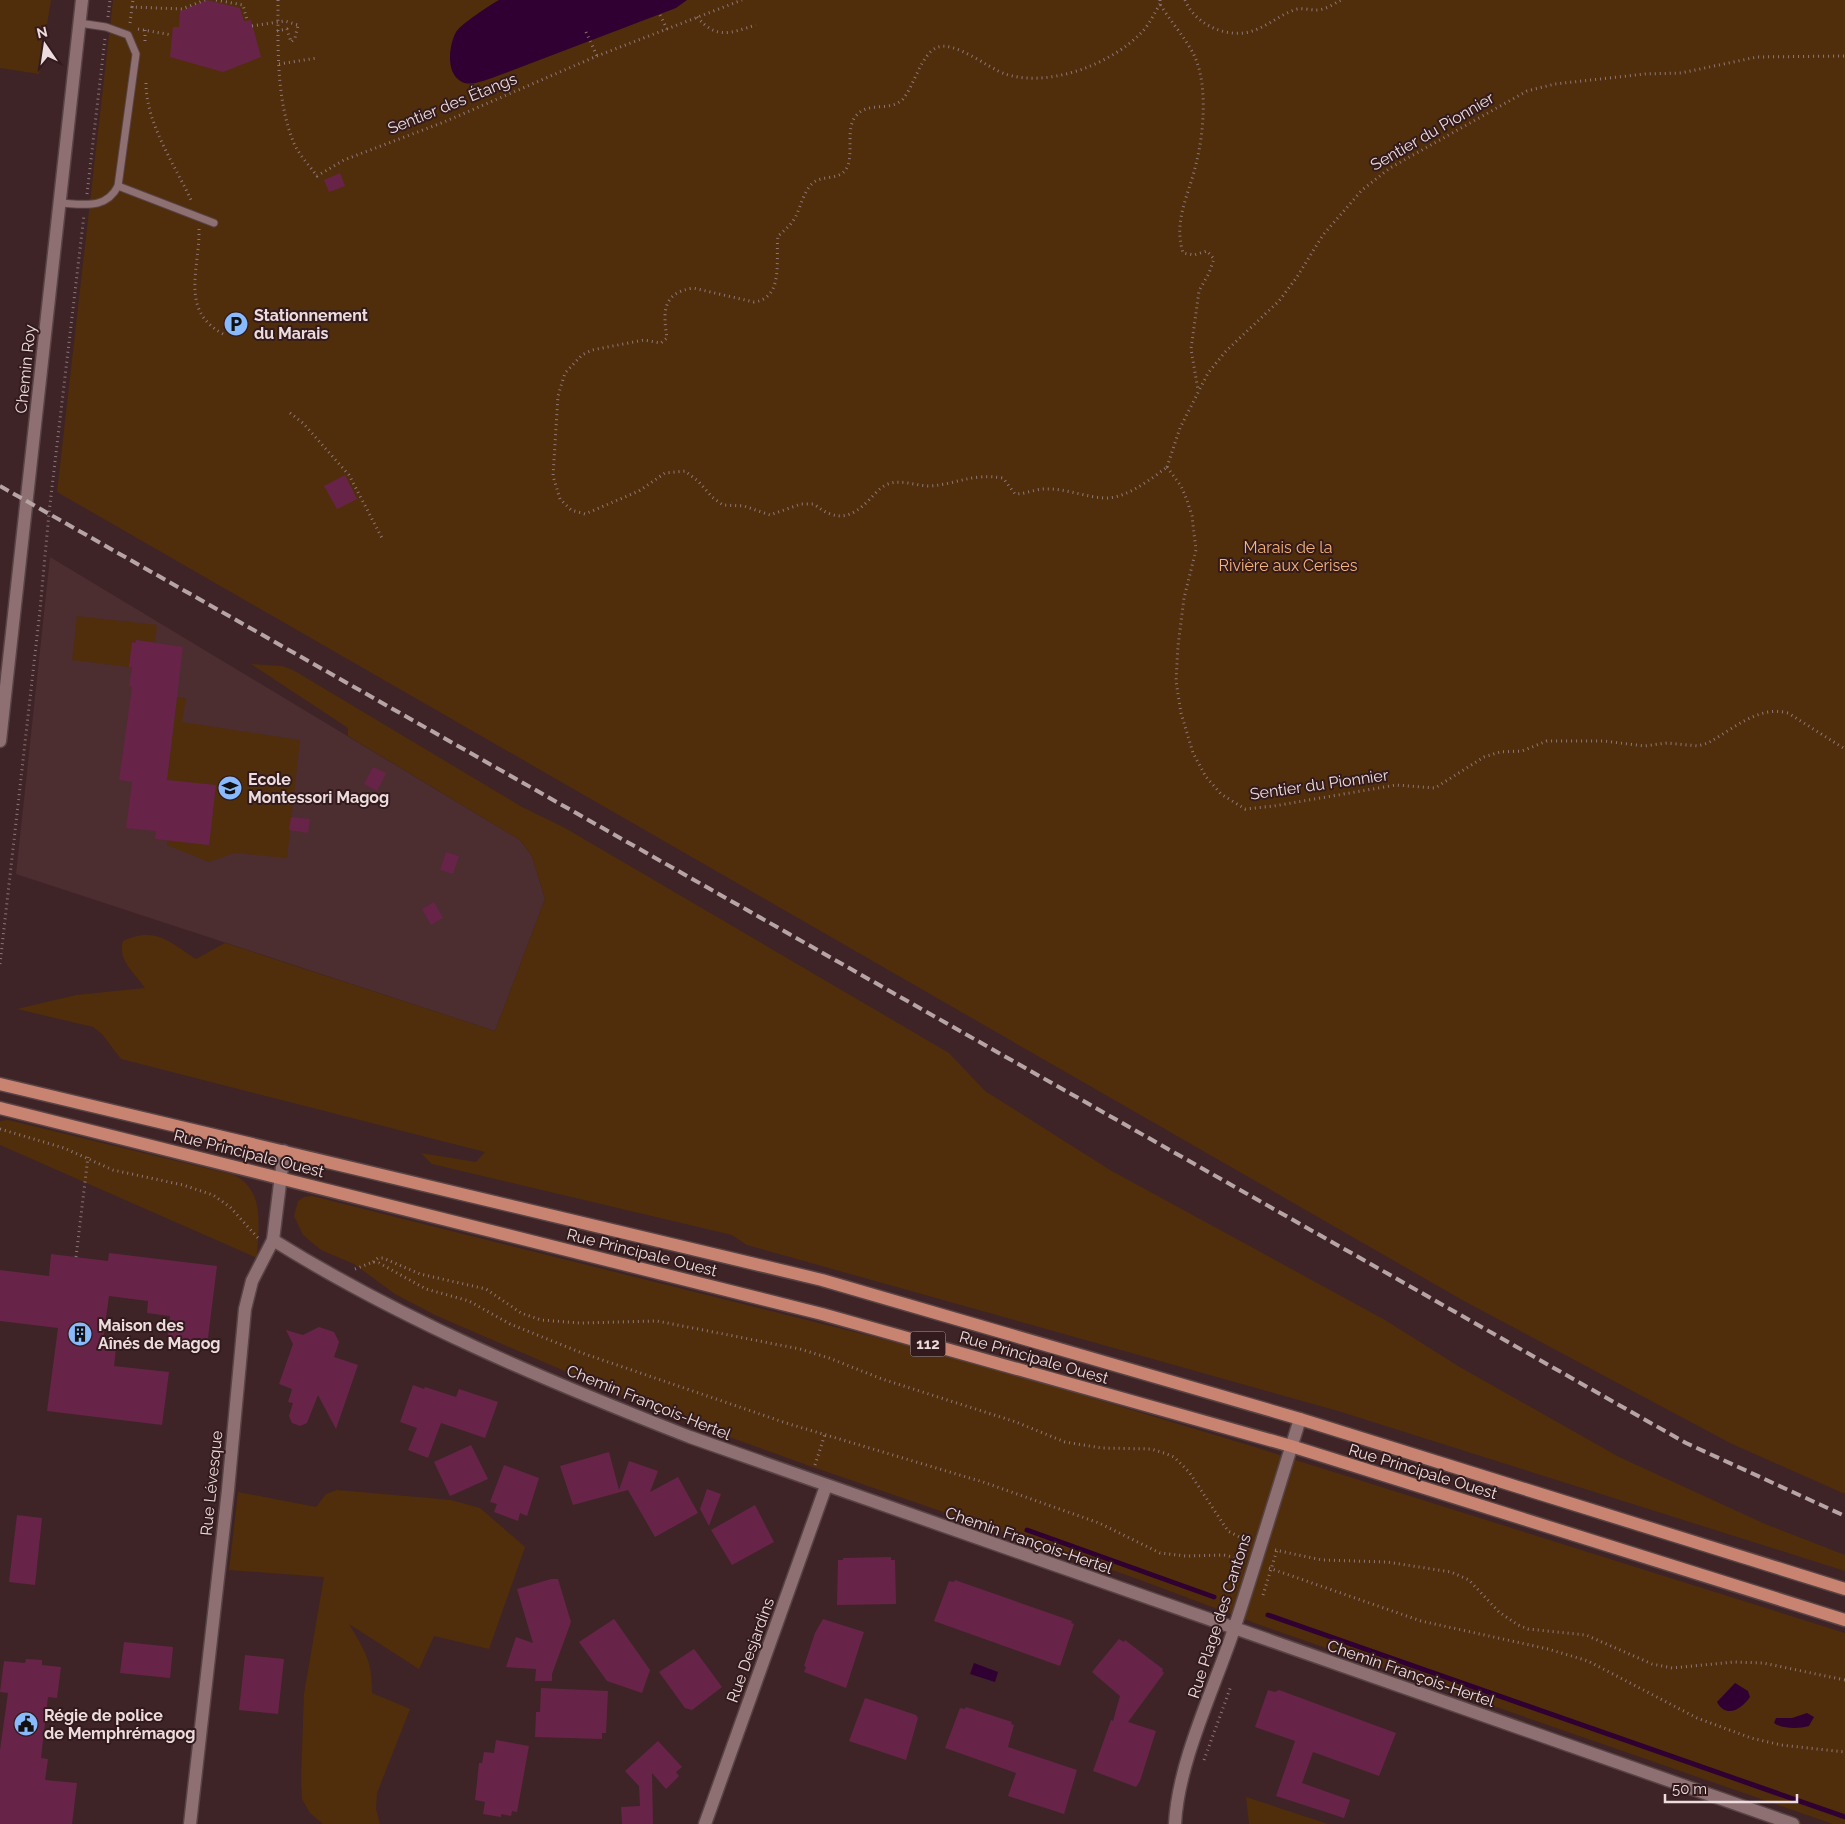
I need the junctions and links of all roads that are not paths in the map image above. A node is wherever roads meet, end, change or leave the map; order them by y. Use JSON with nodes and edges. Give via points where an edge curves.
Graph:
{"nodes":[{"id":1,"x":82,"y":0,"type":"edge"},
{"id":2,"x":79,"y":24,"type":"junction"},
{"id":3,"x":118,"y":186,"type":"junction"},
{"id":4,"x":60,"y":203,"type":"junction"},
{"id":5,"x":214,"y":223,"type":"dead end"},
{"id":6,"x":0,"y":742,"type":"edge"},
{"id":7,"x":0,"y":1084,"type":"edge"},
{"id":8,"x":0,"y":1108,"type":"edge"},
{"id":9,"x":284,"y":1151,"type":"junction"},
{"id":10,"x":280,"y":1177,"type":"junction"},
{"id":11,"x":272,"y":1240,"type":"junction"},
{"id":12,"x":1300,"y":1419,"type":"junction"},
{"id":13,"x":1291,"y":1446,"type":"junction"},
{"id":14,"x":826,"y":1486,"type":"junction"},
{"id":15,"x":1845,"y":1589,"type":"edge"},
{"id":16,"x":1845,"y":1620,"type":"edge"},
{"id":17,"x":1234,"y":1628,"type":"junction"},
{"id":18,"x":190,"y":1824,"type":"edge"},
{"id":19,"x":705,"y":1824,"type":"edge"},
{"id":20,"x":1175,"y":1824,"type":"edge"},
{"id":21,"x":1793,"y":1824,"type":"edge"}],
"edges":[{"from":1,"to":2,"type":"street","name":"Chemin Roy"},
{"from":2,"to":3,"type":"lane","via":[[106,27],[128,36],[136,54]]},
{"from":2,"to":4,"type":"street","name":"Chemin Roy"},
{"from":3,"to":4,"type":"lane","via":[[108,200],[98,204]]},
{"from":3,"to":5,"type":"lane"},
{"from":4,"to":6,"type":"street","name":"Chemin Roy"},
{"from":7,"to":9,"type":"main road","name":"Rue Principale Ouest","number":"112"},
{"from":8,"to":10,"type":"main road","name":"Rue Principale Ouest","number":"112"},
{"from":9,"to":10,"type":"street","name":"Rue Lévesque"},
{"from":9,"to":12,"type":"main road","name":"Rue Principale Ouest","number":"112","via":[[822,1280]]},
{"from":10,"to":11,"type":"street","name":"Rue Lévesque"},
{"from":10,"to":13,"type":"main road","name":"Rue Principale Ouest","number":"112","via":[[822,1314]]},
{"from":11,"to":14,"type":"street","name":"Chemin François-Hertel","via":[[411,1315],[536,1374],[690,1437]]},
{"from":11,"to":18,"type":"street","name":"Rue Lévesque","via":[[252,1282],[245,1309]]},
{"from":12,"to":13,"type":"street","name":"Rue Plage des Cantons"},
{"from":12,"to":15,"type":"main road","name":"Rue Principale Ouest","number":"112"},
{"from":13,"to":16,"type":"main road","name":"Rue Principale Ouest","number":"112"},
{"from":13,"to":17,"type":"street","name":"Rue Plage des Cantons"},
{"from":14,"to":17,"type":"street","name":"Chemin François-Hertel"},
{"from":14,"to":19,"type":"street","name":"Rue Desjardins"},
{"from":17,"to":20,"type":"street","name":"Rue Plage des Cantons","via":[[1184,1770],[1176,1800]]},
{"from":17,"to":21,"type":"street","name":"Chemin François-Hertel"}]}
